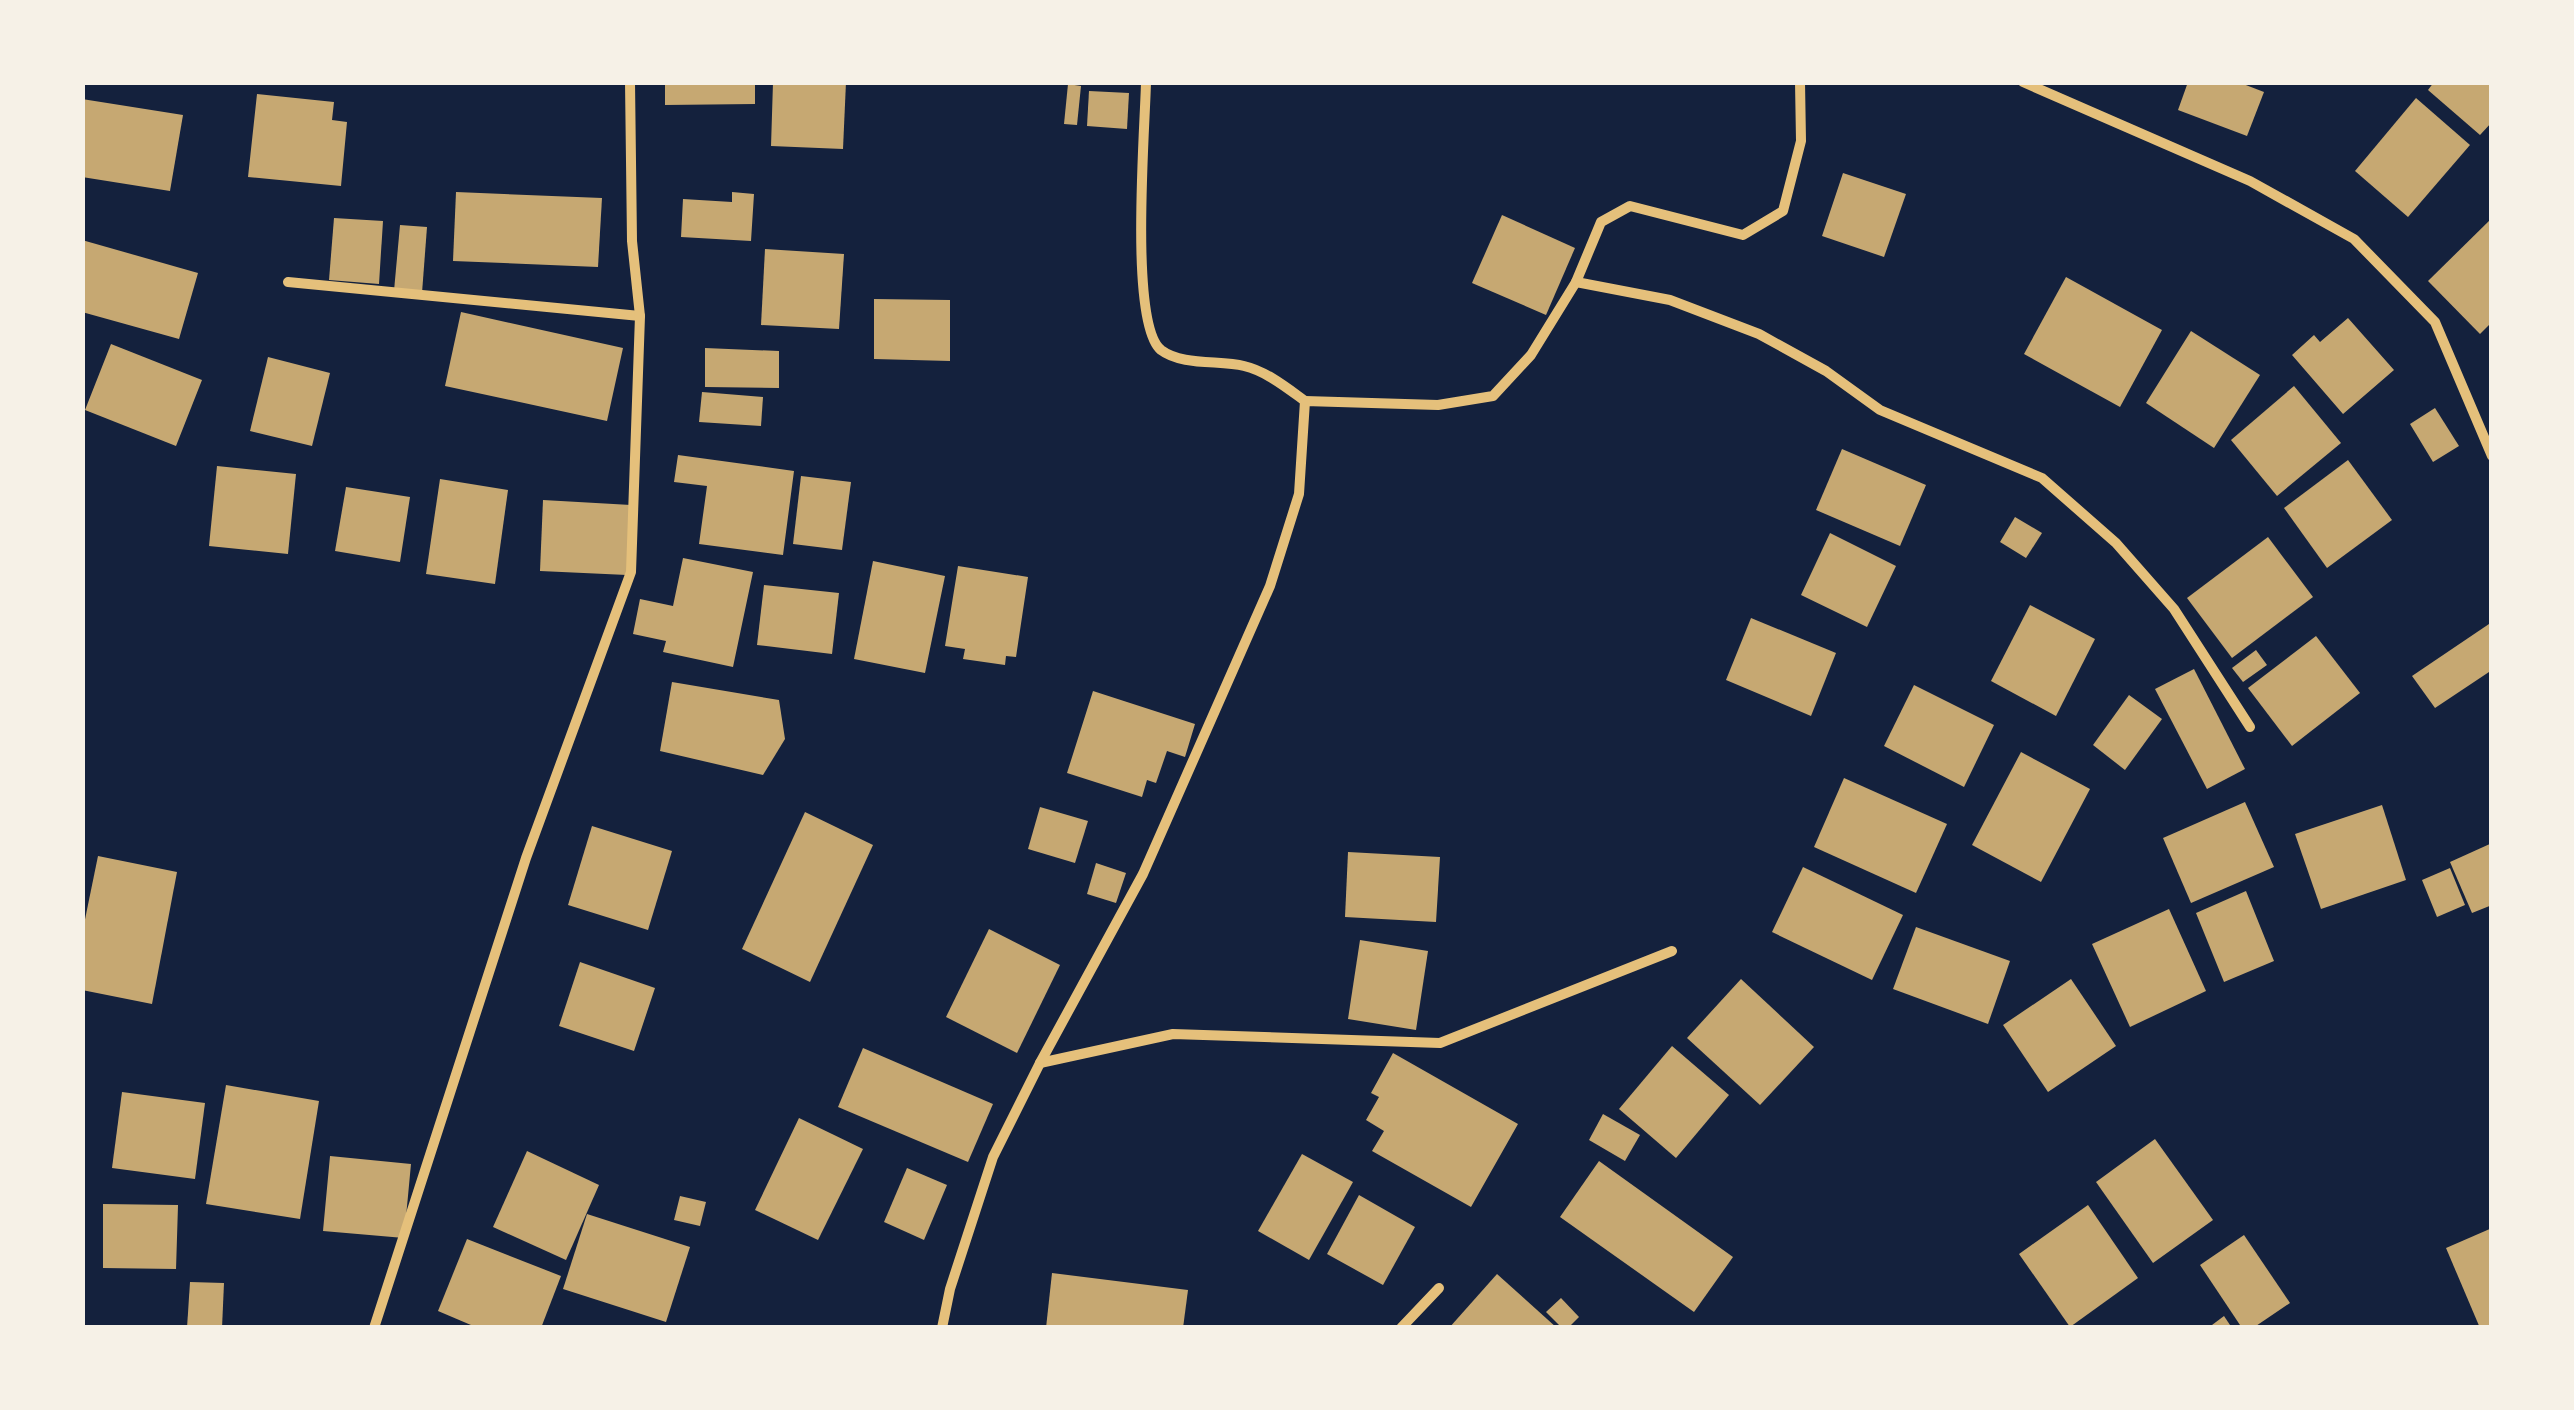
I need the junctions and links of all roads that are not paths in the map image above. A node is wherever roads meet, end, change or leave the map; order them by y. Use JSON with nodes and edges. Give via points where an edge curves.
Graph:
{"nodes":[{"id":1,"x":630,"y":82,"type":"edge"},
{"id":2,"x":1146,"y":82,"type":"edge"},
{"id":3,"x":1800,"y":82,"type":"edge"},
{"id":4,"x":2023,"y":82,"type":"edge"},
{"id":5,"x":288,"y":282,"type":"dead end"},
{"id":6,"x":1576,"y":282,"type":"junction"},
{"id":7,"x":640,"y":316,"type":"junction"},
{"id":8,"x":1304,"y":401,"type":"junction"},
{"id":9,"x":2492,"y":456,"type":"edge"},
{"id":10,"x":2250,"y":727,"type":"dead end"},
{"id":11,"x":1672,"y":951,"type":"dead end"},
{"id":12,"x":1040,"y":1062,"type":"junction"},
{"id":13,"x":1439,"y":1288,"type":"dead end"},
{"id":14,"x":374,"y":1328,"type":"edge"},
{"id":15,"x":942,"y":1328,"type":"edge"},
{"id":16,"x":1400,"y":1328,"type":"edge"}],
"edges":[{"from":1,"to":7,"type":"street"},
{"from":2,"to":8,"type":"street","via":[[1141,214],[1150,334],[1176,357],[1248,366]]},
{"from":3,"to":6,"type":"street","via":[[1801,141],[1782,211],[1743,235],[1630,206],[1601,222]]},
{"from":4,"to":9,"type":"street","via":[[2250,181],[2354,239],[2435,322]]},
{"from":5,"to":7,"type":"street"},
{"from":6,"to":8,"type":"street","via":[[1531,355],[1493,396],[1438,405]]},
{"from":6,"to":10,"type":"street","via":[[1670,300],[1759,334],[1880,410],[2042,478],[2116,542],[2174,609]]},
{"from":7,"to":14,"type":"street","via":[[631,572],[526,858]]},
{"from":8,"to":12,"type":"street","via":[[1299,494],[1270,586],[1143,874]]},
{"from":11,"to":12,"type":"street","via":[[1440,1043],[1173,1034]]},
{"from":12,"to":15,"type":"street","via":[[993,1157]]},
{"from":13,"to":16,"type":"street"}]}
